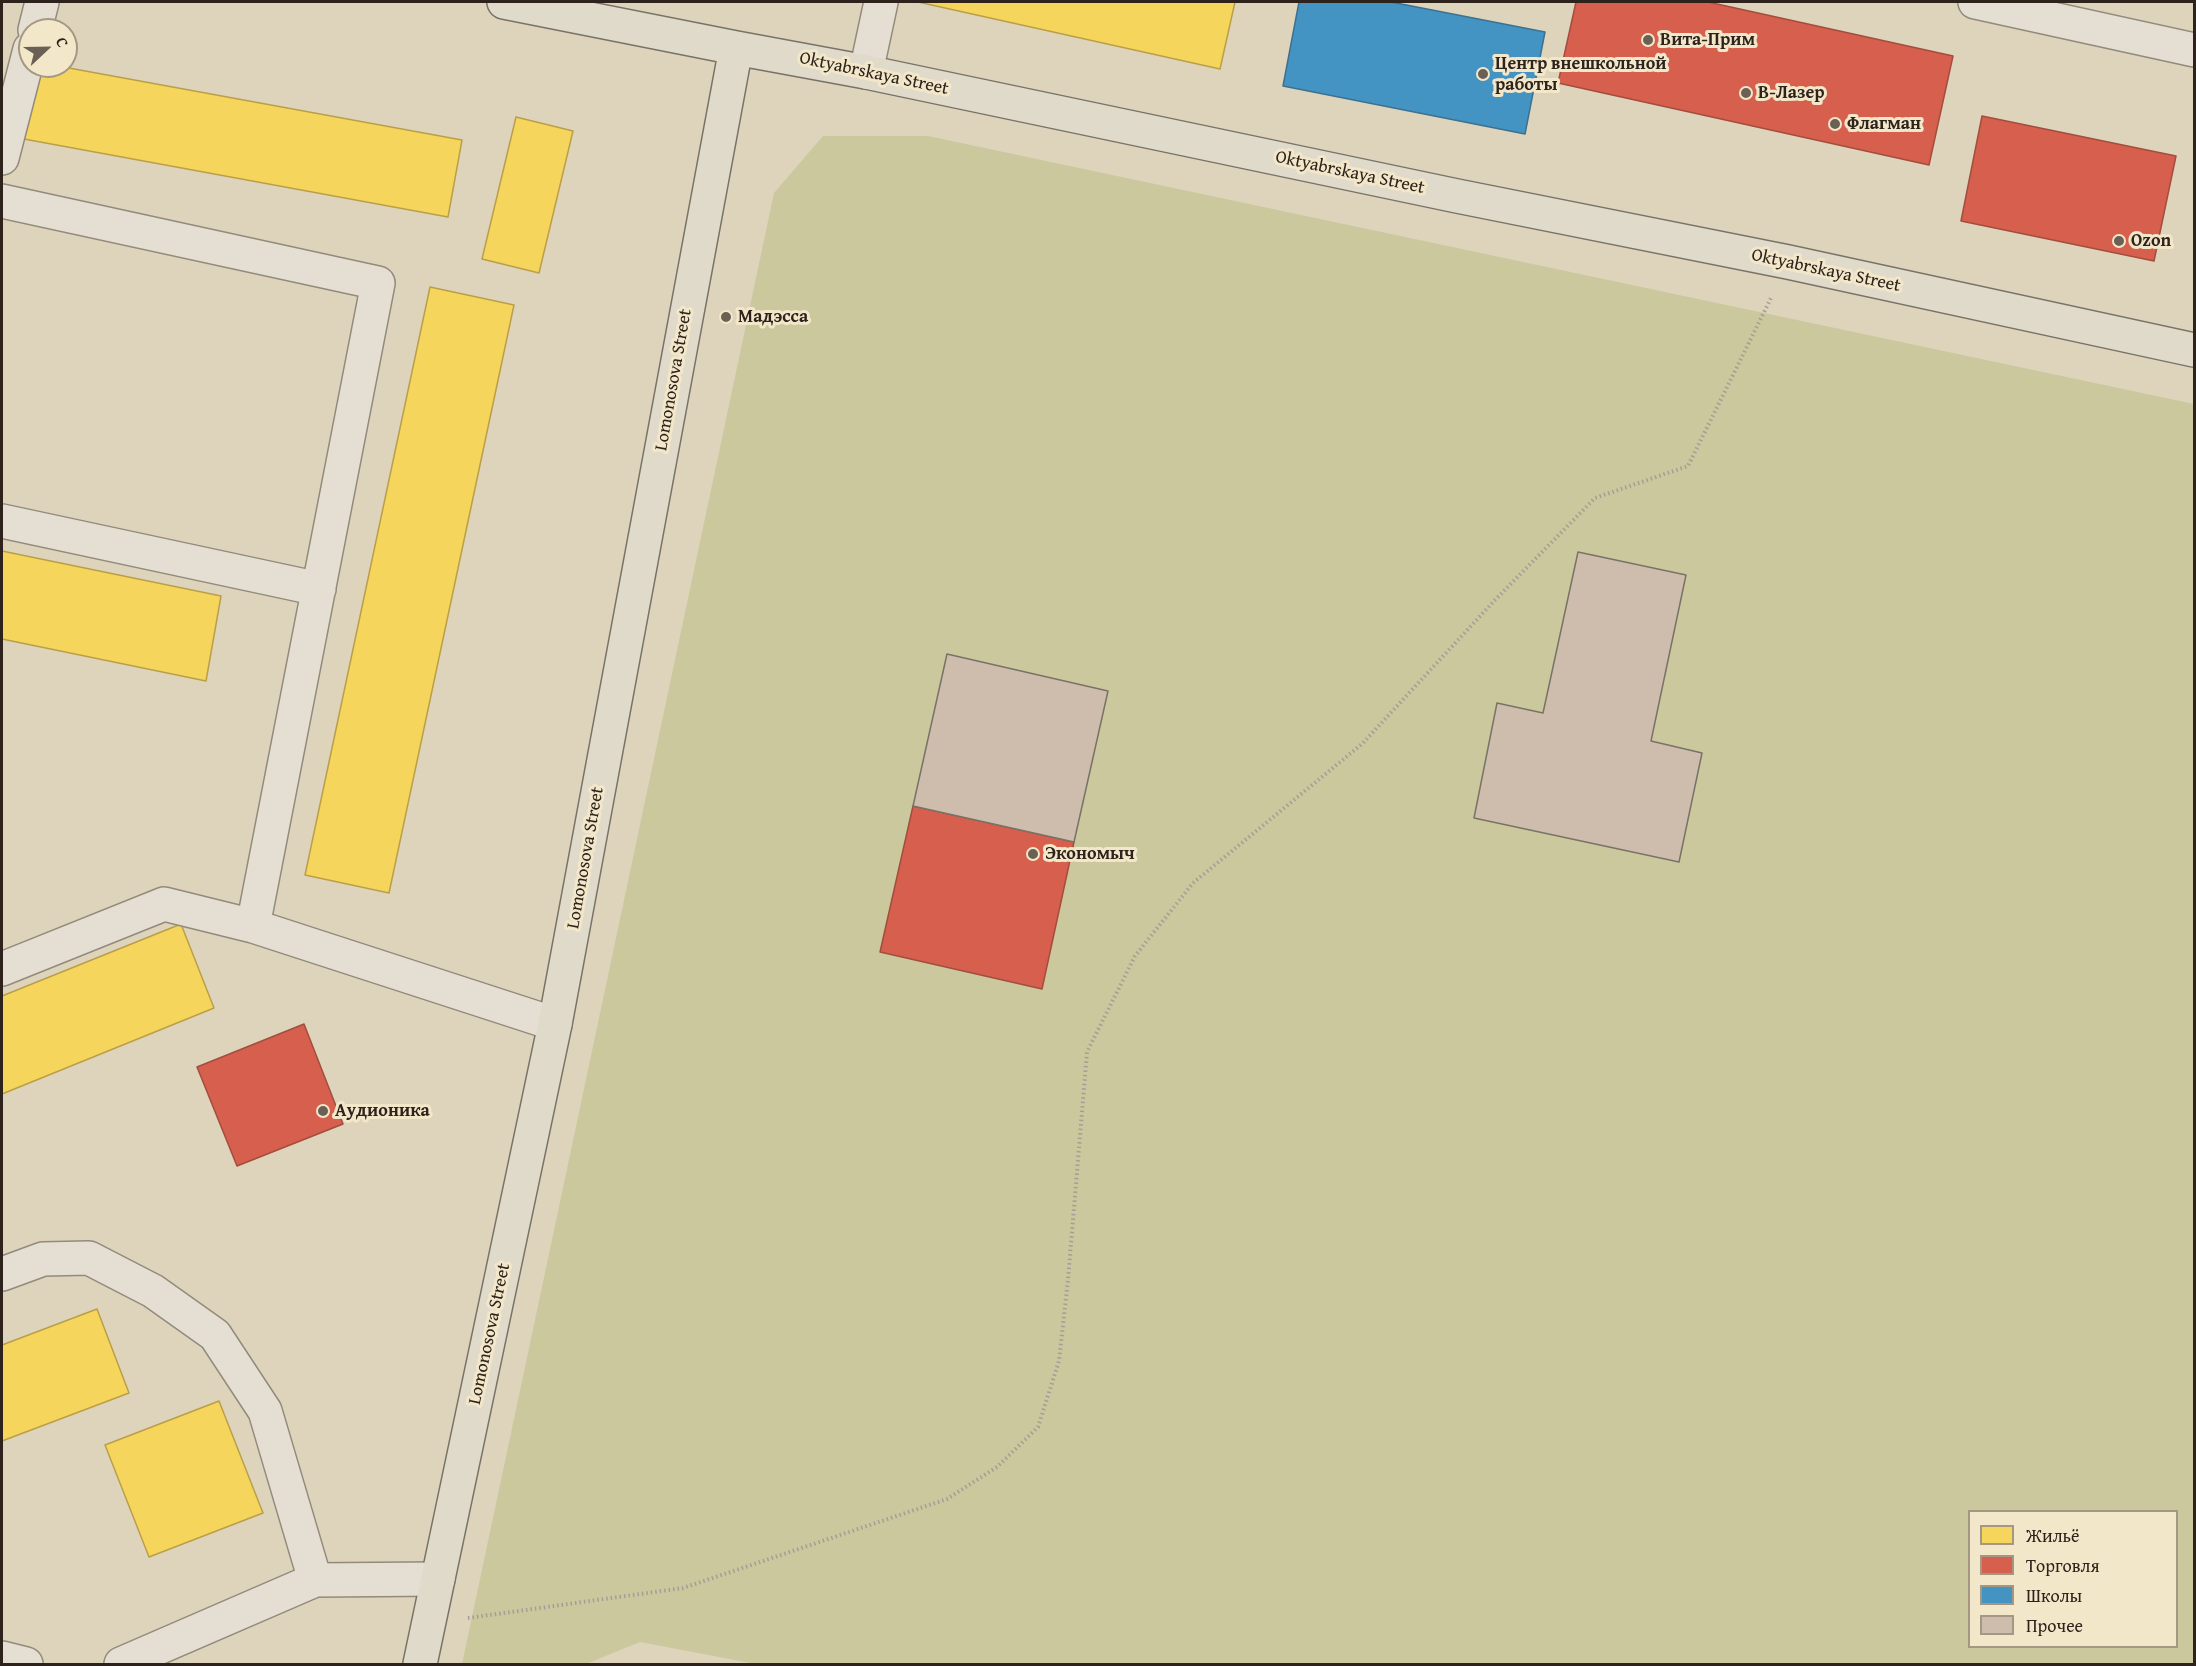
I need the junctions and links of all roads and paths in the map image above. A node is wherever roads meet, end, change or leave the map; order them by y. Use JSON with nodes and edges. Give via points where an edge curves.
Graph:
{"nodes":[{"id":1,"x":42,"y":2,"type":"edge"},
{"id":2,"x":504,"y":2,"type":"edge"},
{"id":3,"x":881,"y":2,"type":"edge"},
{"id":4,"x":1975,"y":2,"type":"edge"},
{"id":5,"x":38,"y":18,"type":"edge"},
{"id":6,"x":735,"y":48,"type":"junction"},
{"id":7,"x":2194,"y":50,"type":"edge"},
{"id":8,"x":866,"y":72,"type":"junction"},
{"id":9,"x":23,"y":78,"type":"edge"},
{"id":10,"x":2,"y":158,"type":"edge"},
{"id":11,"x":2,"y":201,"type":"edge"},
{"id":12,"x":1788,"y":262,"type":"junction"},
{"id":13,"x":2194,"y":350,"type":"edge"},
{"id":14,"x":2,"y":521,"type":"edge"},
{"id":15,"x":319,"y":589,"type":"junction"},
{"id":16,"x":253,"y":927,"type":"junction"},
{"id":17,"x":2,"y":969,"type":"edge"},
{"id":18,"x":555,"y":1024,"type":"junction"},
{"id":19,"x":2,"y":1274,"type":"edge"},
{"id":20,"x":438,"y":1579,"type":"junction"},
{"id":21,"x":315,"y":1580,"type":"junction"},
{"id":22,"x":429,"y":1623,"type":"junction"},
{"id":23,"x":2,"y":1658,"type":"edge"},
{"id":24,"x":126,"y":1664,"type":"edge"},
{"id":25,"x":26,"y":1665,"type":"edge"},
{"id":26,"x":420,"y":1665,"type":"edge"}],
"edges":[{"from":1,"to":5,"type":"lane"},
{"from":2,"to":6,"type":"main road","name":"Oktyabrskaya Street"},
{"from":3,"to":8,"type":"lane"},
{"from":4,"to":7,"type":"lane"},
{"from":6,"to":8,"type":"main road","name":"Oktyabrskaya Street"},
{"from":6,"to":18,"type":"main road","name":"Lomonosova Street"},
{"from":8,"to":12,"type":"main road","name":"Oktyabrskaya Street"},
{"from":9,"to":10,"type":"lane"},
{"from":11,"to":15,"type":"lane","via":[[378,283]]},
{"from":12,"to":13,"type":"main road","name":"Oktyabrskaya Street"},
{"from":12,"to":22,"type":"path","via":[[1688,466],[1595,498],[1362,744],[1193,883],[1135,956],[1087,1052],[1059,1361],[1038,1427],[997,1467],[946,1499],[682,1588]]},
{"from":14,"to":15,"type":"lane"},
{"from":15,"to":16,"type":"lane"},
{"from":16,"to":17,"type":"lane","via":[[164,904]]},
{"from":16,"to":18,"type":"lane"},
{"from":18,"to":20,"type":"main road","name":"Lomonosova Street"},
{"from":19,"to":21,"type":"lane","via":[[43,1259],[88,1258],[153,1291],[215,1335],[265,1411]]},
{"from":20,"to":21,"type":"lane"},
{"from":20,"to":22,"type":"main road","name":"Lomonosova Street"},
{"from":21,"to":24,"type":"lane"},
{"from":22,"to":26,"type":"main road","name":"Lomonosova Street"},
{"from":23,"to":25,"type":"lane"}]}
